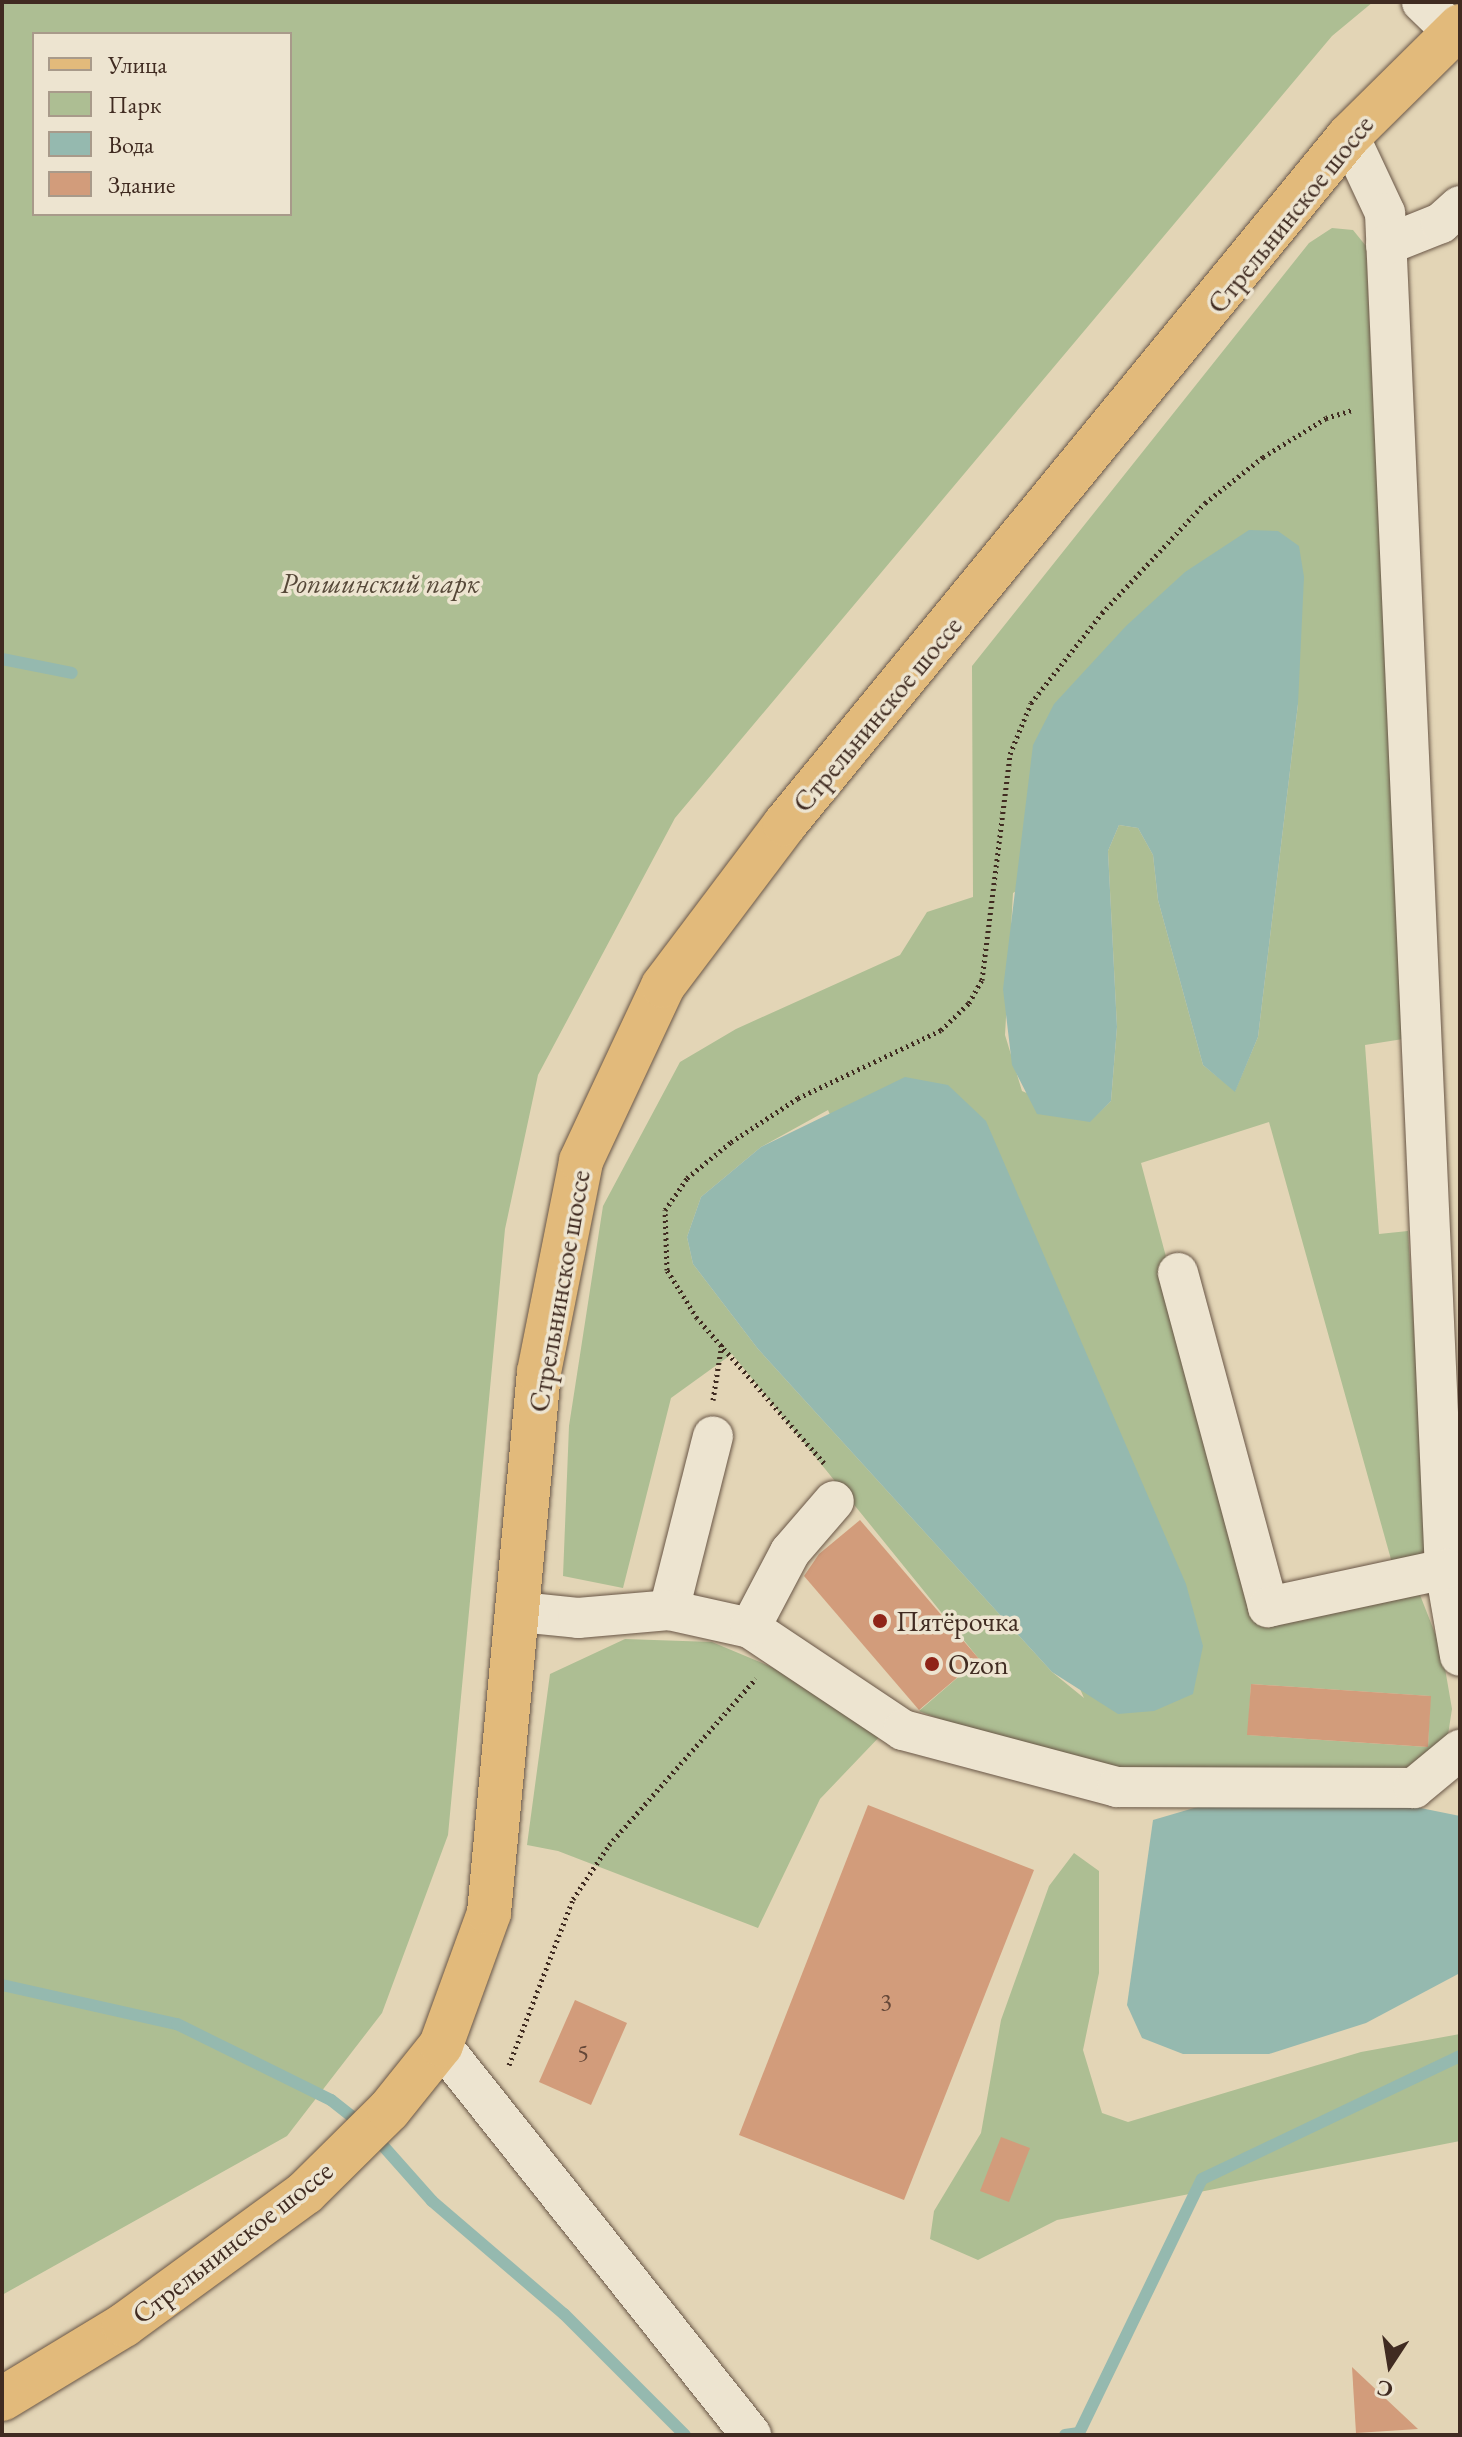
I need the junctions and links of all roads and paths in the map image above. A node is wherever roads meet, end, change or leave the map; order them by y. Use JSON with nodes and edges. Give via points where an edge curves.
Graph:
{"nodes":[{"id":1,"x":1422,"y":2,"type":"edge"},
{"id":2,"x":1456,"y":29,"type":"edge"},
{"id":3,"x":1349,"y":136,"type":"junction"},
{"id":4,"x":1460,"y":206,"type":"edge"},
{"id":5,"x":1386,"y":245,"type":"junction"},
{"id":6,"x":1392,"y":399,"type":"junction"},
{"id":7,"x":1178,"y":1273,"type":"dead end"},
{"id":8,"x":722,"y":1343,"type":"junction"},
{"id":9,"x":713,"y":1436,"type":"joint"},
{"id":10,"x":834,"y":1501,"type":"joint"},
{"id":11,"x":1445,"y":1569,"type":"junction"},
{"id":12,"x":669,"y":1610,"type":"junction"},
{"id":13,"x":520,"y":1612,"type":"junction"},
{"id":14,"x":750,"y":1628,"type":"junction"},
{"id":15,"x":1460,"y":1656,"type":"edge"},
{"id":16,"x":1460,"y":1750,"type":"edge"},
{"id":17,"x":441,"y":2045,"type":"junction"},
{"id":18,"x":494,"y":2106,"type":"junction"},
{"id":19,"x":2,"y":2399,"type":"edge"},
{"id":20,"x":751,"y":2435,"type":"edge"}],
"edges":[{"from":1,"to":2,"type":"street"},
{"from":2,"to":3,"type":"main road","name":"Стрельнинское шоссе"},
{"from":3,"to":5,"type":"street","via":[[1385,213]]},
{"from":3,"to":13,"type":"main road","name":"Стрельнинское шоссе","via":[[785,824],[663,986],[581,1161],[539,1372]]},
{"from":4,"to":5,"type":"street","via":[[1441,223]]},
{"from":5,"to":6,"type":"street"},
{"from":6,"to":8,"type":"path","via":[[1326,418],[1205,503],[1102,613],[1031,703],[1010,754],[982,980],[969,1003],[941,1030],[798,1098],[687,1178],[665,1210],[667,1270]]},
{"from":6,"to":11,"type":"street"},
{"from":7,"to":11,"type":"street","via":[[1268,1607]]},
{"from":8,"to":9,"type":"path","via":[[709,1412]]},
{"from":8,"to":10,"type":"path","via":[[833,1474]]},
{"from":9,"to":12,"type":"street"},
{"from":10,"to":14,"type":"street","via":[[790,1552]]},
{"from":11,"to":15,"type":"street"},
{"from":12,"to":13,"type":"street","via":[[578,1618]]},
{"from":12,"to":14,"type":"street"},
{"from":13,"to":17,"type":"main road","name":"Стрельнинское шоссе","via":[[489,1913]]},
{"from":14,"to":16,"type":"street","via":[[903,1730],[1117,1787],[1414,1788]]},
{"from":14,"to":18,"type":"path","via":[[761,1671],[609,1845],[573,1899]]},
{"from":17,"to":18,"type":"street"},
{"from":17,"to":19,"type":"main road","name":"Стрельнинское шоссе","via":[[389,2110],[305,2193],[124,2325]]},
{"from":18,"to":20,"type":"street"}]}
